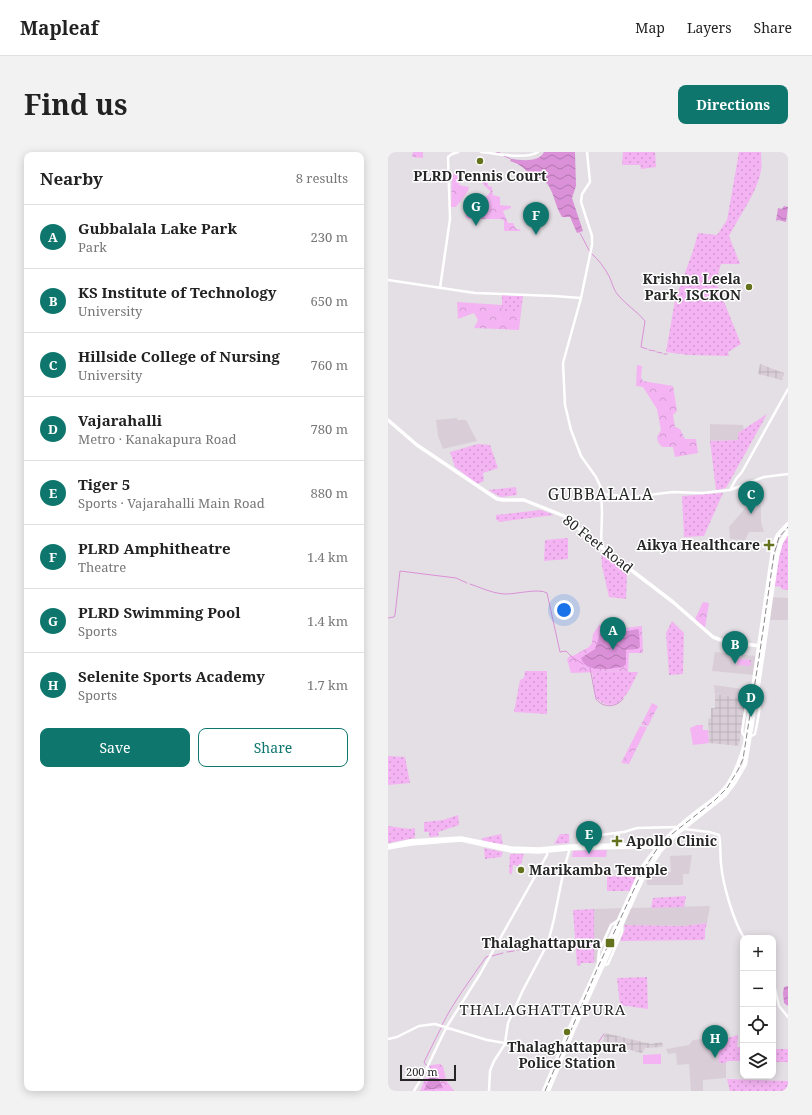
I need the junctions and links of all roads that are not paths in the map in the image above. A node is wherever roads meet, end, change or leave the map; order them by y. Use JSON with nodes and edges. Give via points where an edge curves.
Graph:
{"nodes":[{"id":1,"x":458,"y":152,"type":"edge"},
{"id":2,"x":481,"y":152,"type":"edge"},
{"id":3,"x":538,"y":152,"type":"edge"},
{"id":4,"x":587,"y":152,"type":"edge"},
{"id":5,"x":388,"y":280,"type":"edge"},
{"id":6,"x":440,"y":288,"type":"junction"},
{"id":7,"x":581,"y":298,"type":"junction"},
{"id":8,"x":788,"y":389,"type":"edge"},
{"id":9,"x":388,"y":421,"type":"edge"},
{"id":10,"x":788,"y":474,"type":"edge"},
{"id":11,"x":730,"y":490,"type":"junction"},
{"id":12,"x":602,"y":494,"type":"junction"},
{"id":13,"x":788,"y":524,"type":"edge"},
{"id":14,"x":788,"y":531,"type":"edge"},
{"id":15,"x":601,"y":546,"type":"junction"},
{"id":16,"x":676,"y":606,"type":"junction"},
{"id":17,"x":761,"y":647,"type":"junction"},
{"id":18,"x":755,"y":691,"type":"junction"},
{"id":19,"x":748,"y":738,"type":"junction"},
{"id":20,"x":678,"y":827,"type":"junction"},
{"id":21,"x":684,"y":829,"type":"junction"},
{"id":22,"x":579,"y":845,"type":"junction"},
{"id":23,"x":388,"y":847,"type":"edge"},
{"id":24,"x":570,"y":847,"type":"junction"},
{"id":25,"x":660,"y":848,"type":"junction"},
{"id":26,"x":548,"y":849,"type":"junction"},
{"id":27,"x":621,"y":919,"type":"junction"},
{"id":28,"x":742,"y":935,"type":"edge"},
{"id":29,"x":600,"y":965,"type":"junction"},
{"id":30,"x":776,"y":993,"type":"edge"},
{"id":31,"x":788,"y":1017,"type":"edge"},
{"id":32,"x":446,"y":1028,"type":"junction"},
{"id":33,"x":388,"y":1039,"type":"edge"},
{"id":34,"x":506,"y":1043,"type":"junction"},
{"id":35,"x":414,"y":1091,"type":"edge"},
{"id":36,"x":489,"y":1091,"type":"edge"},
{"id":37,"x":544,"y":1091,"type":"edge"},
{"id":38,"x":548,"y":1091,"type":"edge"}],
"edges":[{"from":1,"to":6,"type":"street","via":[[448,157],[450,219]]},
{"from":2,"to":3,"type":"street","via":[[524,156]]},
{"from":4,"to":7,"type":"street","via":[[590,182],[582,194],[581,202],[592,236],[592,245]]},
{"from":5,"to":6,"type":"street"},
{"from":6,"to":7,"type":"street","via":[[477,293]]},
{"from":7,"to":12,"type":"street","via":[[563,363],[565,405],[580,453],[599,483]]},
{"from":8,"to":11,"type":"street"},
{"from":9,"to":15,"type":"main road","name":"80 Feet Road","via":[[417,445],[486,493],[502,500],[524,500],[562,515]]},
{"from":9,"to":16,"type":"main road","name":"80 Feet Road","via":[[416,446],[495,499],[503,502],[523,501],[563,517],[597,547]]},
{"from":10,"to":11,"type":"street","via":[[764,477]]},
{"from":11,"to":12,"type":"street","via":[[702,493],[672,492],[632,497]]},
{"from":12,"to":15,"type":"street"},
{"from":13,"to":17,"type":"highway","via":[[774,544]]},
{"from":14,"to":17,"type":"highway","via":[[776,556]]},
{"from":15,"to":16,"type":"main road","name":"80 Feet Road"},
{"from":16,"to":17,"type":"main road","name":"80 Feet Road","via":[[715,640]]},
{"from":17,"to":18,"type":"highway"},
{"from":18,"to":19,"type":"highway"},
{"from":18,"to":19,"type":"street","via":[[760,699],[755,734]]},
{"from":19,"to":20,"type":"highway","via":[[727,787]]},
{"from":19,"to":21,"type":"highway","via":[[745,764],[731,787],[720,800]]},
{"from":20,"to":22,"type":"street","via":[[637,828],[606,833]]},
{"from":20,"to":25,"type":"highway"},
{"from":21,"to":25,"type":"highway"},
{"from":21,"to":28,"type":"street","via":[[719,835],[725,884],[736,923]]},
{"from":22,"to":24,"type":"main road"},
{"from":22,"to":25,"type":"main road"},
{"from":23,"to":26,"type":"main road","via":[[461,840],[506,851],[539,852]]},
{"from":24,"to":26,"type":"main road"},
{"from":24,"to":34,"type":"street","via":[[548,943],[508,1023]]},
{"from":25,"to":27,"type":"highway","via":[[638,877]]},
{"from":26,"to":32,"type":"street","via":[[490,956]]},
{"from":27,"to":29,"type":"highway"},
{"from":27,"to":29,"type":"street","via":[[622,932],[614,951],[608,964]]},
{"from":29,"to":37,"type":"highway"},
{"from":29,"to":38,"type":"highway"},
{"from":30,"to":31,"type":"street","via":[[779,1006]]},
{"from":32,"to":33,"type":"street","via":[[427,1024]]},
{"from":32,"to":34,"type":"street"},
{"from":32,"to":35,"type":"street"},
{"from":34,"to":36,"type":"street","via":[[490,1071]]}]}
